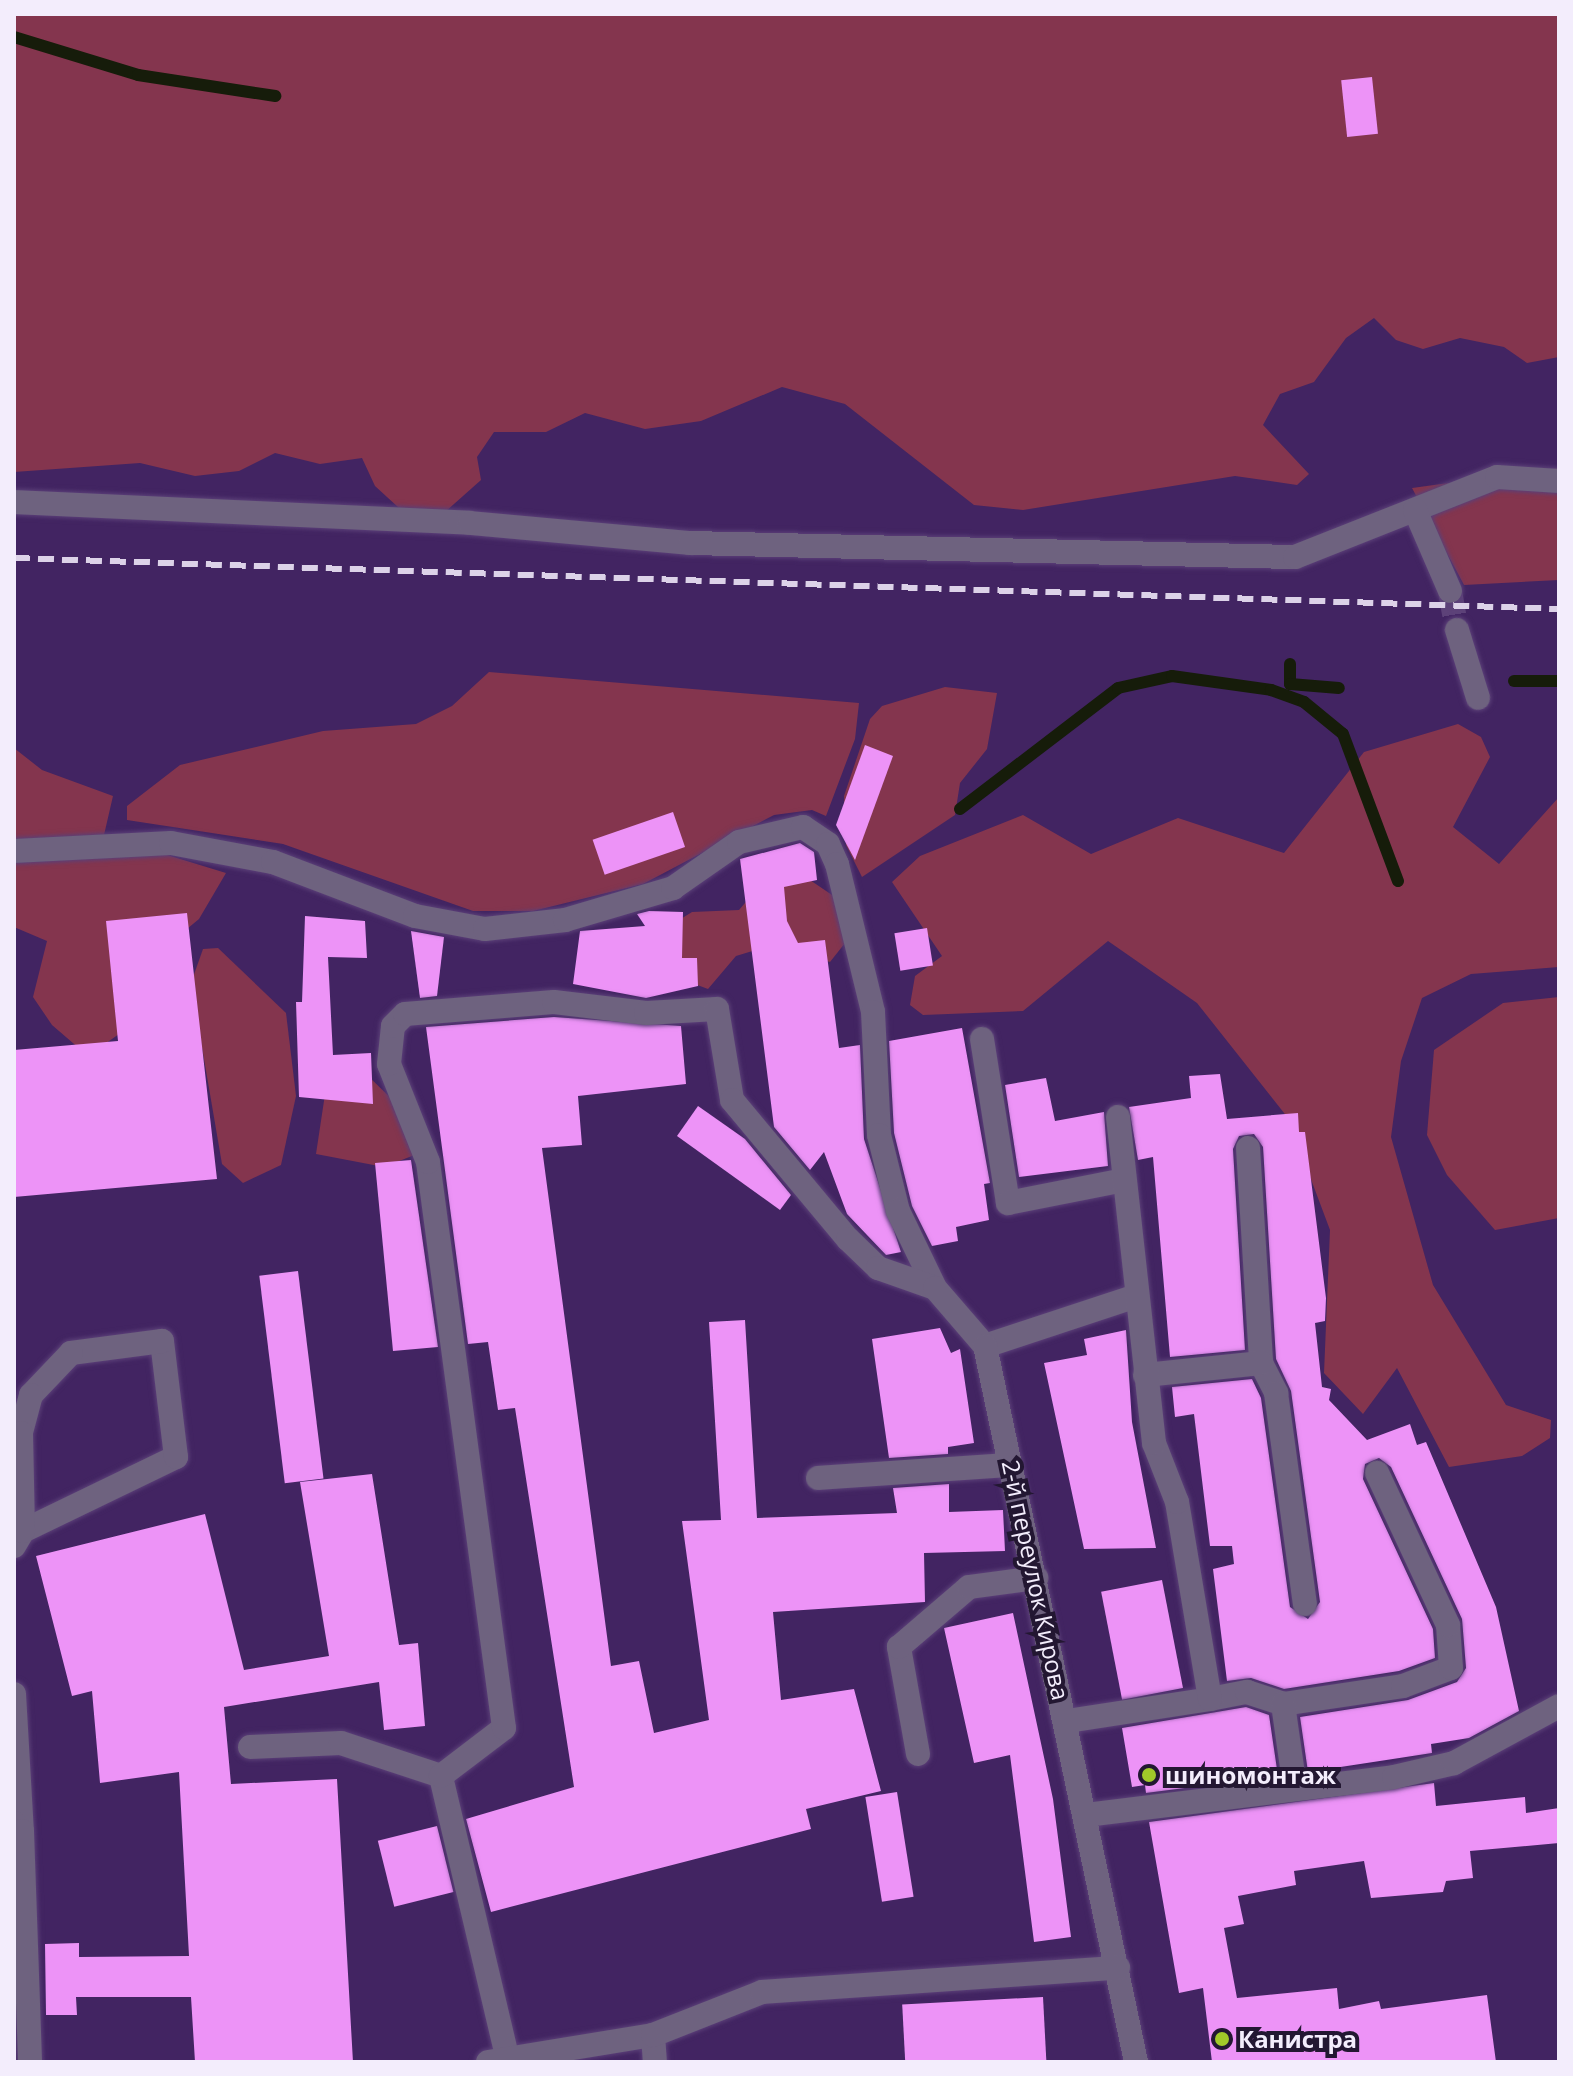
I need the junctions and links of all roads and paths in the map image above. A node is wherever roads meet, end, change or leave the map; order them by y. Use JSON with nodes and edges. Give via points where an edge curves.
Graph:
{"nodes":[{"id":1,"x":1559,"y":481,"type":"edge"},
{"id":2,"x":14,"y":502,"type":"edge"},
{"id":3,"x":1415,"y":510,"type":"junction"},
{"id":4,"x":1450,"y":591,"type":"tunnel mouth"},
{"id":5,"x":1457,"y":630,"type":"tunnel mouth"},
{"id":6,"x":1478,"y":698,"type":"dead end"},
{"id":7,"x":14,"y":851,"type":"edge"},
{"id":8,"x":982,"y":1039,"type":"dead end"},
{"id":9,"x":1118,"y":1117,"type":"dead end"},
{"id":10,"x":1248,"y":1148,"type":"dead end"},
{"id":11,"x":1124,"y":1180,"type":"junction"},
{"id":12,"x":935,"y":1288,"type":"junction"},
{"id":13,"x":1136,"y":1296,"type":"junction"},
{"id":14,"x":985,"y":1346,"type":"junction"},
{"id":15,"x":1261,"y":1363,"type":"junction"},
{"id":16,"x":1145,"y":1375,"type":"junction"},
{"id":17,"x":1011,"y":1465,"type":"junction"},
{"id":18,"x":1377,"y":1473,"type":"dead end"},
{"id":19,"x":818,"y":1478,"type":"dead end"},
{"id":20,"x":18,"y":1539,"type":"edge"},
{"id":21,"x":1036,"y":1578,"type":"junction"},
{"id":22,"x":1305,"y":1604,"type":"dead end"},
{"id":23,"x":14,"y":1694,"type":"edge"},
{"id":24,"x":1210,"y":1699,"type":"junction"},
{"id":25,"x":1283,"y":1704,"type":"junction"},
{"id":26,"x":1559,"y":1706,"type":"edge"},
{"id":27,"x":1067,"y":1721,"type":"junction"},
{"id":28,"x":250,"y":1747,"type":"dead end"},
{"id":29,"x":918,"y":1754,"type":"dead end"},
{"id":30,"x":441,"y":1776,"type":"junction"},
{"id":31,"x":1295,"y":1788,"type":"junction"},
{"id":32,"x":1086,"y":1815,"type":"junction"},
{"id":33,"x":18,"y":1827,"type":"edge"},
{"id":34,"x":1118,"y":1968,"type":"junction"},
{"id":35,"x":653,"y":2035,"type":"junction"},
{"id":36,"x":498,"y":2059,"type":"edge"},
{"id":37,"x":30,"y":2062,"type":"edge"},
{"id":38,"x":655,"y":2062,"type":"edge"},
{"id":39,"x":1136,"y":2062,"type":"edge"}],
"edges":[{"from":1,"to":3,"type":"street","via":[[1497,477]]},
{"from":2,"to":3,"type":"street","via":[[470,523],[690,543],[1295,557]]},
{"from":3,"to":4,"type":"street"},
{"from":5,"to":6,"type":"street"},
{"from":7,"to":12,"type":"street","via":[[171,843],[273,862],[415,916],[485,929],[565,920],[673,888],[739,842],[803,827],[828,844],[837,864],[873,1012],[879,1135],[898,1211]]},
{"from":8,"to":11,"type":"street","via":[[1008,1203]]},
{"from":9,"to":11,"type":"street"},
{"from":10,"to":15,"type":"street"},
{"from":11,"to":13,"type":"street"},
{"from":12,"to":14,"type":"street"},
{"from":12,"to":30,"type":"street","via":[[878,1268],[732,1100],[717,1009],[646,1013],[554,1002],[405,1014],[393,1026],[389,1064],[428,1162],[504,1728]]},
{"from":13,"to":14,"type":"street"},
{"from":13,"to":16,"type":"street"},
{"from":14,"to":17,"type":"street","name":"2-й переулок Кирова"},
{"from":15,"to":16,"type":"street"},
{"from":15,"to":22,"type":"street","via":[[1276,1393]]},
{"from":16,"to":24,"type":"street","via":[[1154,1443],[1177,1502]]},
{"from":17,"to":19,"type":"street"},
{"from":17,"to":21,"type":"street","name":"2-й переулок Кирова"},
{"from":18,"to":25,"type":"street","via":[[1448,1625],[1451,1668],[1403,1686]]},
{"from":20,"to":20,"type":"street","via":[[176,1457],[162,1341],[71,1353],[31,1395],[21,1433]]},
{"from":21,"to":27,"type":"street","name":"2-й переулок Кирова"},
{"from":21,"to":29,"type":"street","via":[[969,1587],[899,1647]]},
{"from":23,"to":33,"type":"street"},
{"from":24,"to":25,"type":"street","via":[[1247,1692]]},
{"from":24,"to":27,"type":"street"},
{"from":25,"to":31,"type":"street"},
{"from":26,"to":31,"type":"street","via":[[1454,1763]]},
{"from":27,"to":32,"type":"street","name":"2-й переулок Кирова"},
{"from":28,"to":30,"type":"street","via":[[341,1743]]},
{"from":30,"to":36,"type":"street"},
{"from":31,"to":32,"type":"street"},
{"from":32,"to":34,"type":"street","name":"2-й переулок Кирова"},
{"from":33,"to":37,"type":"street"},
{"from":34,"to":35,"type":"street","via":[[762,1992]]},
{"from":34,"to":39,"type":"street","name":"2-й переулок Кирова"},
{"from":35,"to":36,"type":"street"},
{"from":35,"to":38,"type":"street"}]}
